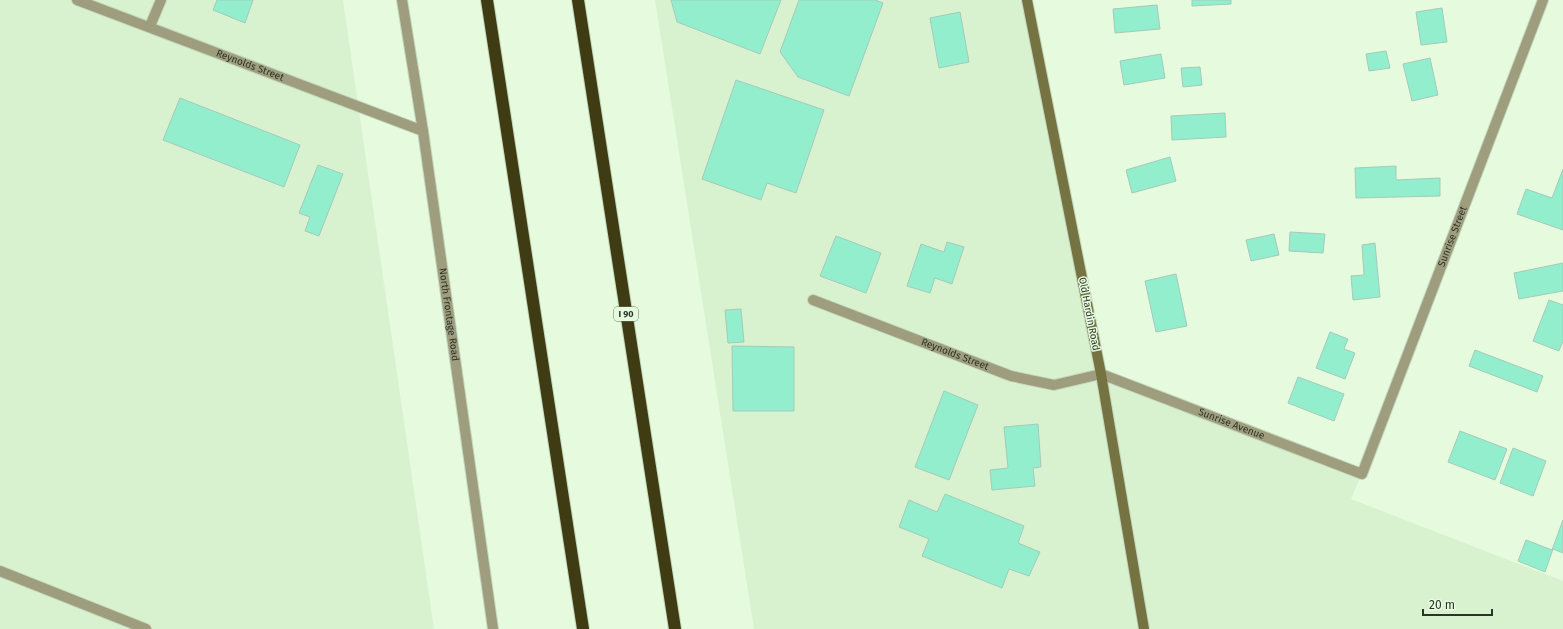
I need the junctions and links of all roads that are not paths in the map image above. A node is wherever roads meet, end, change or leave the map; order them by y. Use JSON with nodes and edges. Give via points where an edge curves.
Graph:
{"nodes":[{"id":1,"x":77,"y":0,"type":"edge"},
{"id":2,"x":161,"y":0,"type":"edge"},
{"id":3,"x":402,"y":0,"type":"edge"},
{"id":4,"x":487,"y":0,"type":"edge"},
{"id":5,"x":578,"y":0,"type":"edge"},
{"id":6,"x":1027,"y":0,"type":"edge"},
{"id":7,"x":1543,"y":0,"type":"edge"},
{"id":8,"x":150,"y":26,"type":"junction"},
{"id":9,"x":423,"y":131,"type":"junction"},
{"id":10,"x":813,"y":300,"type":"dead end"},
{"id":11,"x":1101,"y":374,"type":"junction"},
{"id":12,"x":1362,"y":474,"type":"joint"},
{"id":13,"x":0,"y":571,"type":"edge"},
{"id":14,"x":146,"y":629,"type":"edge"},
{"id":15,"x":493,"y":629,"type":"edge"},
{"id":16,"x":583,"y":629,"type":"edge"},
{"id":17,"x":675,"y":629,"type":"edge"},
{"id":18,"x":1144,"y":629,"type":"edge"}],
"edges":[{"from":1,"to":8,"type":"street","name":"Reynolds Street"},
{"from":2,"to":8,"type":"street"},
{"from":3,"to":9,"type":"street","name":"North Frontage Road"},
{"from":4,"to":16,"type":"highway"},
{"from":5,"to":17,"type":"highway","number":"I 90"},
{"from":6,"to":11,"type":"main road","name":"Old Hardin Road"},
{"from":7,"to":12,"type":"street","name":"Sunrise Street"},
{"from":8,"to":9,"type":"street","name":"Reynolds Street"},
{"from":9,"to":15,"type":"street","name":"North Frontage Road"},
{"from":10,"to":11,"type":"street","name":"Reynolds Street","via":[[1011,376],[1054,385]]},
{"from":11,"to":12,"type":"street","name":"Sunrise Avenue"},
{"from":11,"to":18,"type":"main road","name":"Old Hardin Road"},
{"from":13,"to":14,"type":"street"}]}
